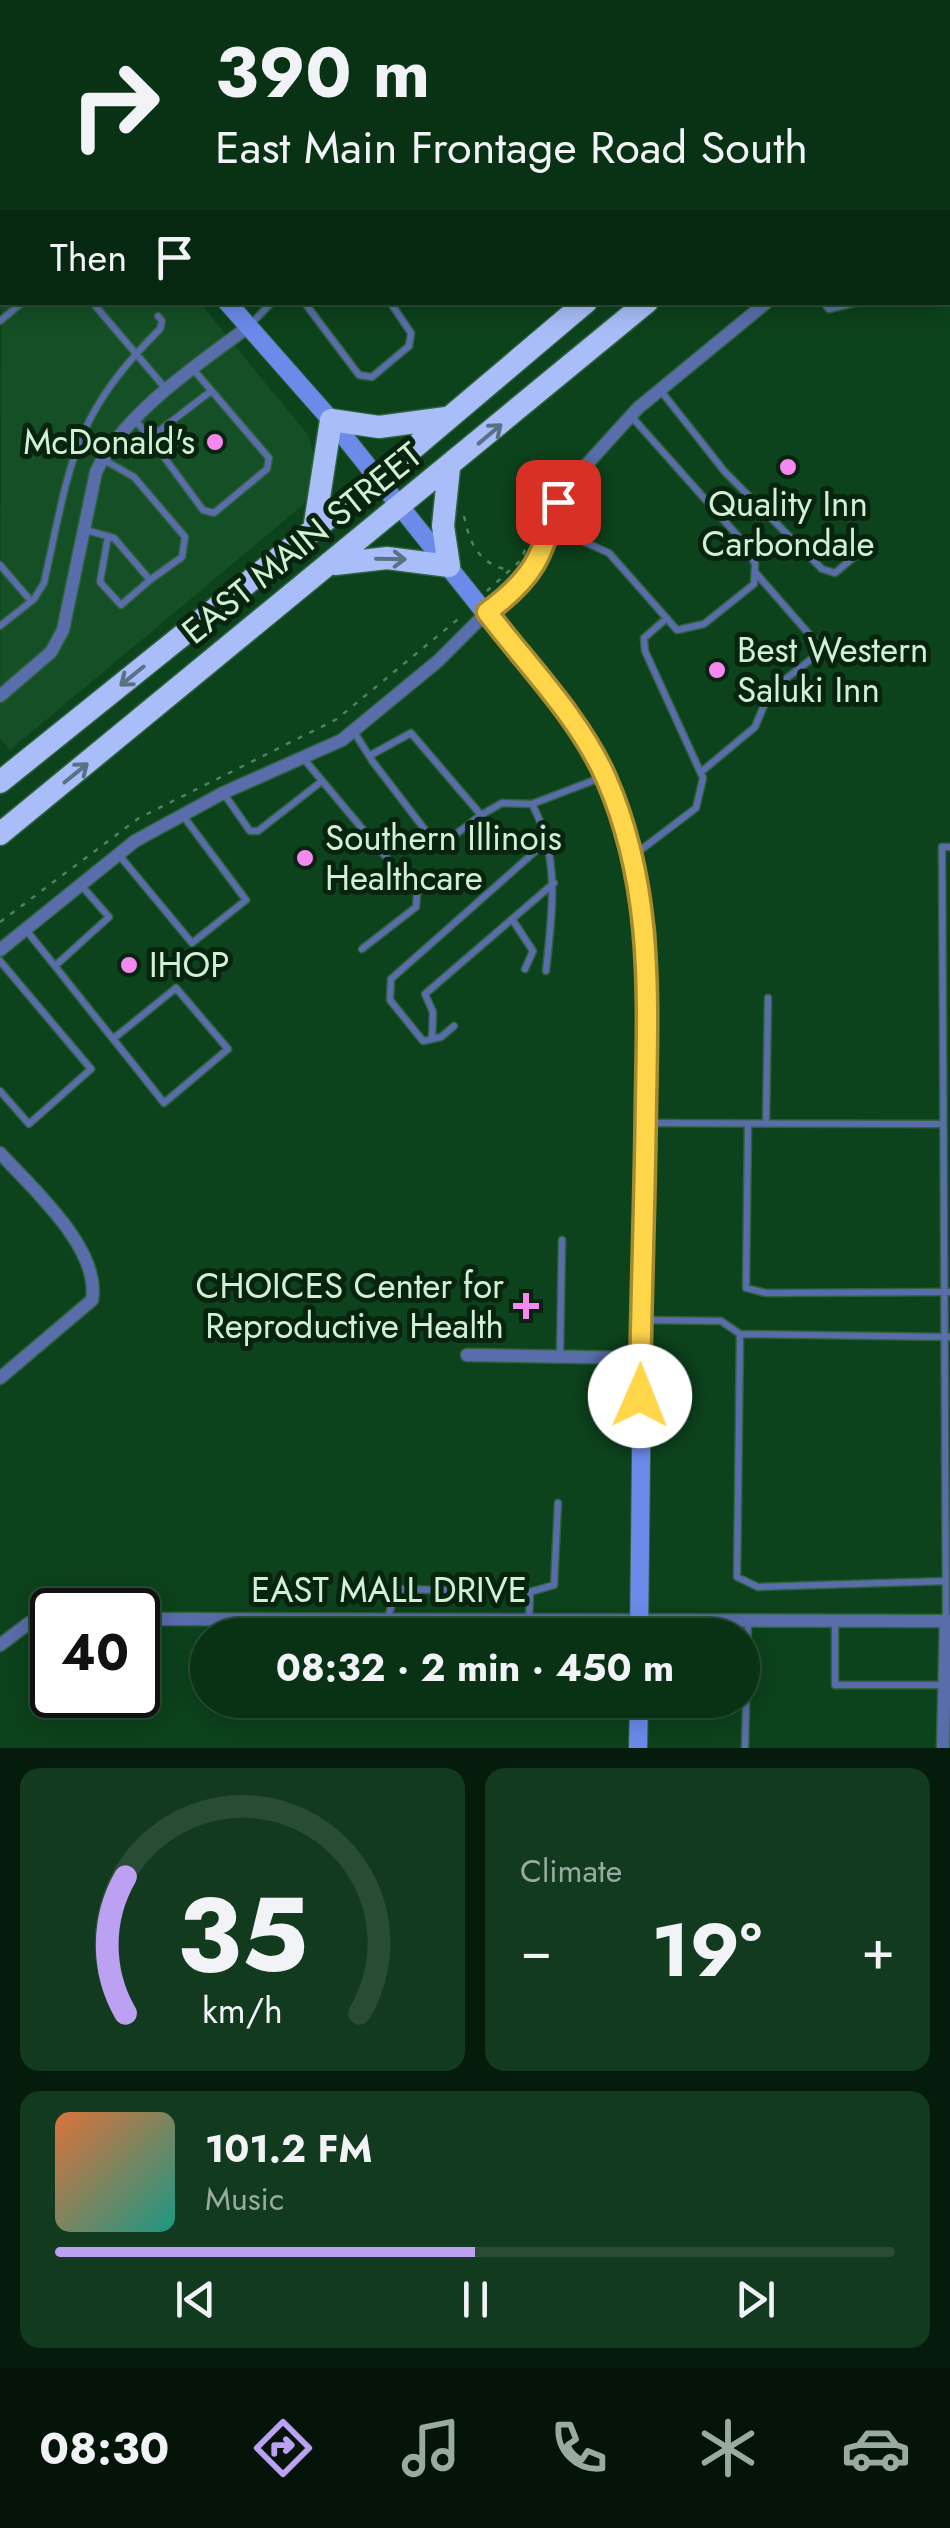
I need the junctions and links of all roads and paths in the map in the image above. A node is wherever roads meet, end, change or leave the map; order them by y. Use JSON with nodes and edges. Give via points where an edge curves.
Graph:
{"nodes":[{"id":1,"x":19,"y":305,"type":"edge"},
{"id":2,"x":95,"y":305,"type":"edge"},
{"id":3,"x":230,"y":305,"type":"edge"},
{"id":4,"x":269,"y":305,"type":"edge"},
{"id":5,"x":307,"y":305,"type":"edge"},
{"id":6,"x":392,"y":305,"type":"edge"},
{"id":7,"x":582,"y":305,"type":"edge"},
{"id":8,"x":643,"y":305,"type":"edge"},
{"id":9,"x":763,"y":305,"type":"edge"},
{"id":10,"x":158,"y":316,"type":"dead end"},
{"id":11,"x":0,"y":321,"type":"edge"},
{"id":12,"x":248,"y":327,"type":"junction"},
{"id":13,"x":136,"y":354,"type":"junction"},
{"id":14,"x":192,"y":368,"type":"junction"},
{"id":15,"x":660,"y":390,"type":"junction"},
{"id":16,"x":210,"y":391,"type":"junction"},
{"id":17,"x":168,"y":392,"type":"junction"},
{"id":18,"x":631,"y":416,"type":"junction"},
{"id":19,"x":450,"y":417,"type":"junction"},
{"id":20,"x":134,"y":419,"type":"junction"},
{"id":21,"x":331,"y":420,"type":"junction"},
{"id":22,"x":153,"y":436,"type":"junction"},
{"id":23,"x":102,"y":459,"type":"junction"},
{"id":24,"x":450,"y":468,"type":"junction"},
{"id":25,"x":378,"y":478,"type":"junction"},
{"id":26,"x":402,"y":507,"type":"junction"},
{"id":27,"x":464,"y":513,"type":"dead end"},
{"id":28,"x":550,"y":527,"type":"junction"},
{"id":29,"x":84,"y":530,"type":"junction"},
{"id":30,"x":314,"y":530,"type":"junction"},
{"id":31,"x":108,"y":536,"type":"junction"},
{"id":32,"x":866,"y":547,"type":"dead end"},
{"id":33,"x":332,"y":564,"type":"junction"},
{"id":34,"x":0,"y":565,"type":"edge"},
{"id":35,"x":450,"y":566,"type":"junction"},
{"id":36,"x":509,"y":571,"type":"dead end"},
{"id":37,"x":754,"y":571,"type":"junction"},
{"id":38,"x":150,"y":580,"type":"junction"},
{"id":39,"x":31,"y":601,"type":"junction"},
{"id":40,"x":487,"y":612,"type":"junction"},
{"id":41,"x":667,"y":618,"type":"junction"},
{"id":42,"x":0,"y":626,"type":"edge"},
{"id":43,"x":452,"y":626,"type":"dead end"},
{"id":44,"x":0,"y":696,"type":"edge"},
{"id":45,"x":353,"y":731,"type":"junction"},
{"id":46,"x":368,"y":756,"type":"junction"},
{"id":47,"x":303,"y":758,"type":"junction"},
{"id":48,"x":700,"y":772,"type":"junction"},
{"id":49,"x":605,"y":776,"type":"junction"},
{"id":50,"x":322,"y":781,"type":"junction"},
{"id":51,"x":0,"y":782,"type":"edge"},
{"id":52,"x":223,"y":794,"type":"junction"},
{"id":53,"x":532,"y":804,"type":"junction"},
{"id":54,"x":182,"y":815,"type":"junction"},
{"id":55,"x":481,"y":815,"type":"junction"},
{"id":56,"x":0,"y":834,"type":"edge"},
{"id":57,"x":548,"y":840,"type":"junction"},
{"id":58,"x":950,"y":847,"type":"edge"},
{"id":59,"x":118,"y":854,"type":"junction"},
{"id":60,"x":633,"y":856,"type":"junction"},
{"id":61,"x":80,"y":884,"type":"junction"},
{"id":62,"x":554,"y":884,"type":"junction"},
{"id":63,"x":512,"y":918,"type":"junction"},
{"id":64,"x":0,"y":922,"type":"edge"},
{"id":65,"x":25,"y":930,"type":"junction"},
{"id":66,"x":362,"y":949,"type":"dead end"},
{"id":67,"x":0,"y":950,"type":"edge"},
{"id":68,"x":0,"y":960,"type":"edge"},
{"id":69,"x":55,"y":966,"type":"junction"},
{"id":70,"x":525,"y":969,"type":"dead end"},
{"id":71,"x":546,"y":971,"type":"dead end"},
{"id":72,"x":768,"y":998,"type":"dead end"},
{"id":73,"x":946,"y":1011,"type":"edge"},
{"id":74,"x":454,"y":1026,"type":"dead end"},
{"id":75,"x":113,"y":1039,"type":"junction"},
{"id":76,"x":432,"y":1040,"type":"junction"},
{"id":77,"x":0,"y":1091,"type":"edge"},
{"id":78,"x":646,"y":1123,"type":"junction"},
{"id":79,"x":748,"y":1124,"type":"junction"},
{"id":80,"x":766,"y":1124,"type":"junction"},
{"id":81,"x":943,"y":1124,"type":"junction"},
{"id":82,"x":0,"y":1153,"type":"edge"},
{"id":83,"x":562,"y":1240,"type":"dead end"},
{"id":84,"x":947,"y":1292,"type":"edge"},
{"id":85,"x":642,"y":1320,"type":"junction"},
{"id":86,"x":740,"y":1334,"type":"junction"},
{"id":87,"x":947,"y":1337,"type":"edge"},
{"id":88,"x":467,"y":1355,"type":"dead end"},
{"id":89,"x":560,"y":1356,"type":"junction"},
{"id":90,"x":641,"y":1358,"type":"junction"},
{"id":91,"x":0,"y":1378,"type":"edge"},
{"id":92,"x":558,"y":1504,"type":"dead end"},
{"id":93,"x":946,"y":1582,"type":"junction"},
{"id":94,"x":530,"y":1592,"type":"junction"},
{"id":95,"x":388,"y":1618,"type":"edge"},
{"id":96,"x":529,"y":1618,"type":"edge"},
{"id":97,"x":639,"y":1618,"type":"edge"},
{"id":98,"x":160,"y":1619,"type":"edge"},
{"id":99,"x":190,"y":1619,"type":"edge"},
{"id":100,"x":760,"y":1621,"type":"edge"},
{"id":101,"x":835,"y":1621,"type":"junction"},
{"id":102,"x":948,"y":1622,"type":"edge"},
{"id":103,"x":30,"y":1623,"type":"edge"},
{"id":104,"x":0,"y":1645,"type":"edge"},
{"id":105,"x":945,"y":1685,"type":"junction"},
{"id":106,"x":638,"y":1718,"type":"edge"},
{"id":107,"x":745,"y":1718,"type":"edge"},
{"id":108,"x":638,"y":1748,"type":"edge"},
{"id":109,"x":744,"y":1748,"type":"edge"},
{"id":110,"x":943,"y":1748,"type":"edge"}],
"edges":[{"from":1,"to":11,"type":"lane"},
{"from":2,"to":13,"type":"lane"},
{"from":3,"to":12,"type":"street"},
{"from":4,"to":12,"type":"lane"},
{"from":5,"to":6,"type":"lane","via":[[359,375],[372,376],[409,346],[411,333]]},
{"from":7,"to":19,"type":"highway","name":"EAST MAIN STREET"},
{"from":24,"to":8,"type":"highway","name":"EAST MAIN STREET","one_way":true},
{"from":9,"to":15,"type":"street"},
{"from":10,"to":13,"type":"lane","via":[[160,329]]},
{"from":12,"to":14,"type":"street"},
{"from":12,"to":21,"type":"street"},
{"from":13,"to":17,"type":"lane"},
{"from":13,"to":39,"type":"lane","via":[[117,373],[74,445],[44,583]]},
{"from":14,"to":16,"type":"lane"},
{"from":14,"to":17,"type":"street"},
{"from":15,"to":18,"type":"street"},
{"from":15,"to":32,"type":"lane","via":[[725,472],[822,569],[835,573]]},
{"from":16,"to":22,"type":"lane"},
{"from":16,"to":22,"type":"lane","via":[[269,458],[267,470],[214,514],[191,496]]},
{"from":17,"to":20,"type":"street"},
{"from":18,"to":28,"type":"street","via":[[578,473]]},
{"from":18,"to":37,"type":"lane","via":[[745,544]]},
{"from":19,"to":21,"type":"highway","via":[[379,427]]},
{"from":19,"to":25,"type":"highway","name":"EAST MAIN STREET"},
{"from":20,"to":22,"type":"lane"},
{"from":20,"to":23,"type":"street"},
{"from":21,"to":25,"type":"street"},
{"from":21,"to":30,"type":"highway"},
{"from":23,"to":29,"type":"street"},
{"from":23,"to":38,"type":"lane","via":[[134,477],[185,537],[182,557]]},
{"from":24,"to":26,"type":"highway","name":"EAST MAIN STREET"},
{"from":24,"to":35,"type":"highway","via":[[443,526]]},
{"from":25,"to":26,"type":"street"},
{"from":25,"to":30,"type":"highway","name":"EAST MAIN STREET"},
{"from":26,"to":33,"type":"highway","name":"EAST MAIN STREET"},
{"from":26,"to":35,"type":"street"},
{"from":27,"to":36,"type":"path","via":[[470,543],[489,566]]},
{"from":28,"to":40,"type":"street","via":[[522,586]]},
{"from":28,"to":41,"type":"lane","via":[[609,553]]},
{"from":29,"to":31,"type":"lane"},
{"from":29,"to":44,"type":"street","via":[[71,598],[51,652]]},
{"from":30,"to":51,"type":"highway","name":"EAST MAIN STREET","one_way":true},
{"from":31,"to":38,"type":"lane"},
{"from":31,"to":38,"type":"lane","via":[[100,582],[121,605]]},
{"from":33,"to":35,"type":"highway","one_way":true,"via":[[387,558]]},
{"from":56,"to":33,"type":"highway","name":"EAST MAIN STREET","one_way":true},
{"from":34,"to":39,"type":"lane"},
{"from":35,"to":40,"type":"street"},
{"from":37,"to":41,"type":"lane","via":[[754,584],[704,624],[677,630]]},
{"from":37,"to":48,"type":"lane","via":[[822,650],[770,691],[755,727]]},
{"from":39,"to":42,"type":"lane"},
{"from":40,"to":45,"type":"street"},
{"from":40,"to":49,"type":"street","via":[[582,734]]},
{"from":41,"to":48,"type":"lane","via":[[644,638],[645,651]]},
{"from":43,"to":64,"type":"path","via":[[337,719],[139,818]]},
{"from":45,"to":46,"type":"lane"},
{"from":45,"to":47,"type":"street"},
{"from":46,"to":55,"type":"lane","via":[[411,733]]},
{"from":46,"to":55,"type":"lane","via":[[432,839],[447,841]]},
{"from":47,"to":50,"type":"lane"},
{"from":47,"to":52,"type":"street"},
{"from":48,"to":60,"type":"lane","via":[[696,808]]},
{"from":49,"to":53,"type":"lane"},
{"from":49,"to":60,"type":"street"},
{"from":50,"to":52,"type":"lane","via":[[258,831],[250,831]]},
{"from":50,"to":66,"type":"lane","via":[[418,894],[416,907]]},
{"from":52,"to":54,"type":"street"},
{"from":53,"to":55,"type":"lane","via":[[502,802]]},
{"from":53,"to":57,"type":"lane"},
{"from":54,"to":59,"type":"street"},
{"from":54,"to":59,"type":"lane","via":[[246,900],[192,943]]},
{"from":57,"to":62,"type":"lane"},
{"from":57,"to":76,"type":"lane","via":[[391,978],[390,1000],[423,1041]]},
{"from":58,"to":73,"type":"lane","via":[[942,847]]},
{"from":59,"to":61,"type":"street"},
{"from":60,"to":78,"type":"street","via":[[647,935]]},
{"from":61,"to":65,"type":"street"},
{"from":61,"to":69,"type":"lane","via":[[109,917]]},
{"from":62,"to":63,"type":"lane"},
{"from":62,"to":71,"type":"lane"},
{"from":63,"to":70,"type":"lane","via":[[533,952]]},
{"from":63,"to":76,"type":"lane","via":[[424,994],[433,1012]]},
{"from":65,"to":67,"type":"street"},
{"from":65,"to":69,"type":"lane"},
{"from":68,"to":77,"type":"lane","via":[[91,1069],[29,1124]]},
{"from":69,"to":75,"type":"lane"},
{"from":72,"to":80,"type":"lane"},
{"from":73,"to":81,"type":"lane"},
{"from":74,"to":76,"type":"lane"},
{"from":75,"to":75,"type":"lane","via":[[164,1103],[228,1050],[176,988]]},
{"from":78,"to":79,"type":"lane"},
{"from":78,"to":85,"type":"street"},
{"from":79,"to":80,"type":"lane"},
{"from":79,"to":84,"type":"lane","via":[[746,1288]]},
{"from":80,"to":81,"type":"lane"},
{"from":81,"to":84,"type":"lane"},
{"from":82,"to":91,"type":"street","via":[[50,1208],[87,1258],[95,1281],[92,1300]]},
{"from":83,"to":89,"type":"lane"},
{"from":84,"to":87,"type":"lane"},
{"from":85,"to":86,"type":"lane","via":[[721,1321]]},
{"from":85,"to":90,"type":"street"},
{"from":86,"to":87,"type":"lane"},
{"from":86,"to":93,"type":"lane","via":[[737,1577],[758,1587]]},
{"from":87,"to":93,"type":"lane"},
{"from":88,"to":89,"type":"street"},
{"from":89,"to":90,"type":"street"},
{"from":90,"to":97,"type":"street"},
{"from":92,"to":94,"type":"lane","via":[[554,1586]]},
{"from":93,"to":102,"type":"lane"},
{"from":94,"to":95,"type":"lane","via":[[396,1589]]},
{"from":94,"to":96,"type":"lane"},
{"from":98,"to":99,"type":"street","name":"EAST MALL DRIVE"},
{"from":100,"to":101,"type":"street","name":"EAST MALL DRIVE"},
{"from":101,"to":102,"type":"street","name":"EAST MALL DRIVE"},
{"from":101,"to":105,"type":"lane","via":[[835,1685]]},
{"from":102,"to":105,"type":"street"},
{"from":103,"to":104,"type":"street"},
{"from":105,"to":110,"type":"street"},
{"from":106,"to":108,"type":"street"},
{"from":107,"to":109,"type":"lane"}]}
